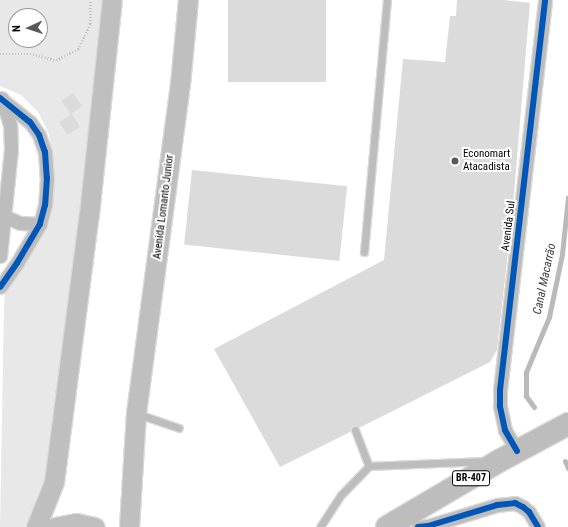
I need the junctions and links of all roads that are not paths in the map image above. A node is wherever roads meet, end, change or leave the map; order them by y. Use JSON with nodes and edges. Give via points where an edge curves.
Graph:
{"nodes":[{"id":1,"x":112,"y":0,"type":"edge"},
{"id":2,"x":188,"y":0,"type":"edge"},
{"id":3,"x":388,"y":0,"type":"edge"},
{"id":4,"x":545,"y":0,"type":"edge"},
{"id":5,"x":1,"y":98,"type":"edge"},
{"id":6,"x":13,"y":115,"type":"junction"},
{"id":7,"x":4,"y":216,"type":"junction"},
{"id":8,"x":40,"y":224,"type":"junction"},
{"id":9,"x":364,"y":252,"type":"dead end"},
{"id":10,"x":0,"y":256,"type":"edge"},
{"id":11,"x":0,"y":287,"type":"edge"},
{"id":12,"x":136,"y":413,"type":"junction"},
{"id":13,"x":565,"y":426,"type":"edge"},
{"id":14,"x":180,"y":428,"type":"dead end"},
{"id":15,"x":355,"y":430,"type":"dead end"},
{"id":16,"x":508,"y":456,"type":"junction"},
{"id":17,"x":369,"y":466,"type":"junction"},
{"id":18,"x":403,"y":525,"type":"edge"},
{"id":19,"x":36,"y":527,"type":"edge"},
{"id":20,"x":55,"y":527,"type":"edge"},
{"id":21,"x":95,"y":527,"type":"edge"},
{"id":22,"x":129,"y":527,"type":"edge"},
{"id":23,"x":320,"y":527,"type":"edge"},
{"id":24,"x":538,"y":527,"type":"edge"}],
"edges":[{"from":1,"to":19,"type":"main road","via":[[89,214],[54,482]]},
{"from":2,"to":12,"type":"main road","name":"Avenida Lomanto Junior","via":[[180,84]]},
{"from":3,"to":9,"type":"lane"},
{"from":4,"to":16,"type":"street","name":"Avenida Sul","via":[[500,390]]},
{"from":5,"to":6,"type":"street"},
{"from":6,"to":7,"type":"street"},
{"from":6,"to":8,"type":"street","via":[[30,122],[39,135],[45,152],[47,178],[45,205]]},
{"from":7,"to":8,"type":"street","via":[[20,223]]},
{"from":7,"to":10,"type":"street"},
{"from":8,"to":11,"type":"street"},
{"from":12,"to":14,"type":"lane"},
{"from":12,"to":22,"type":"main road","name":"Avenida Lomanto Junior"},
{"from":13,"to":16,"type":"highway","number":"BR-407"},
{"from":15,"to":17,"type":"lane"},
{"from":16,"to":17,"type":"lane"},
{"from":16,"to":18,"type":"highway","number":"BR-407"},
{"from":17,"to":23,"type":"lane","via":[[341,495]]},
{"from":18,"to":24,"type":"street","via":[[428,526],[497,505],[515,503],[529,512]]},
{"from":20,"to":21,"type":"main road","via":[[76,523]]}]}
